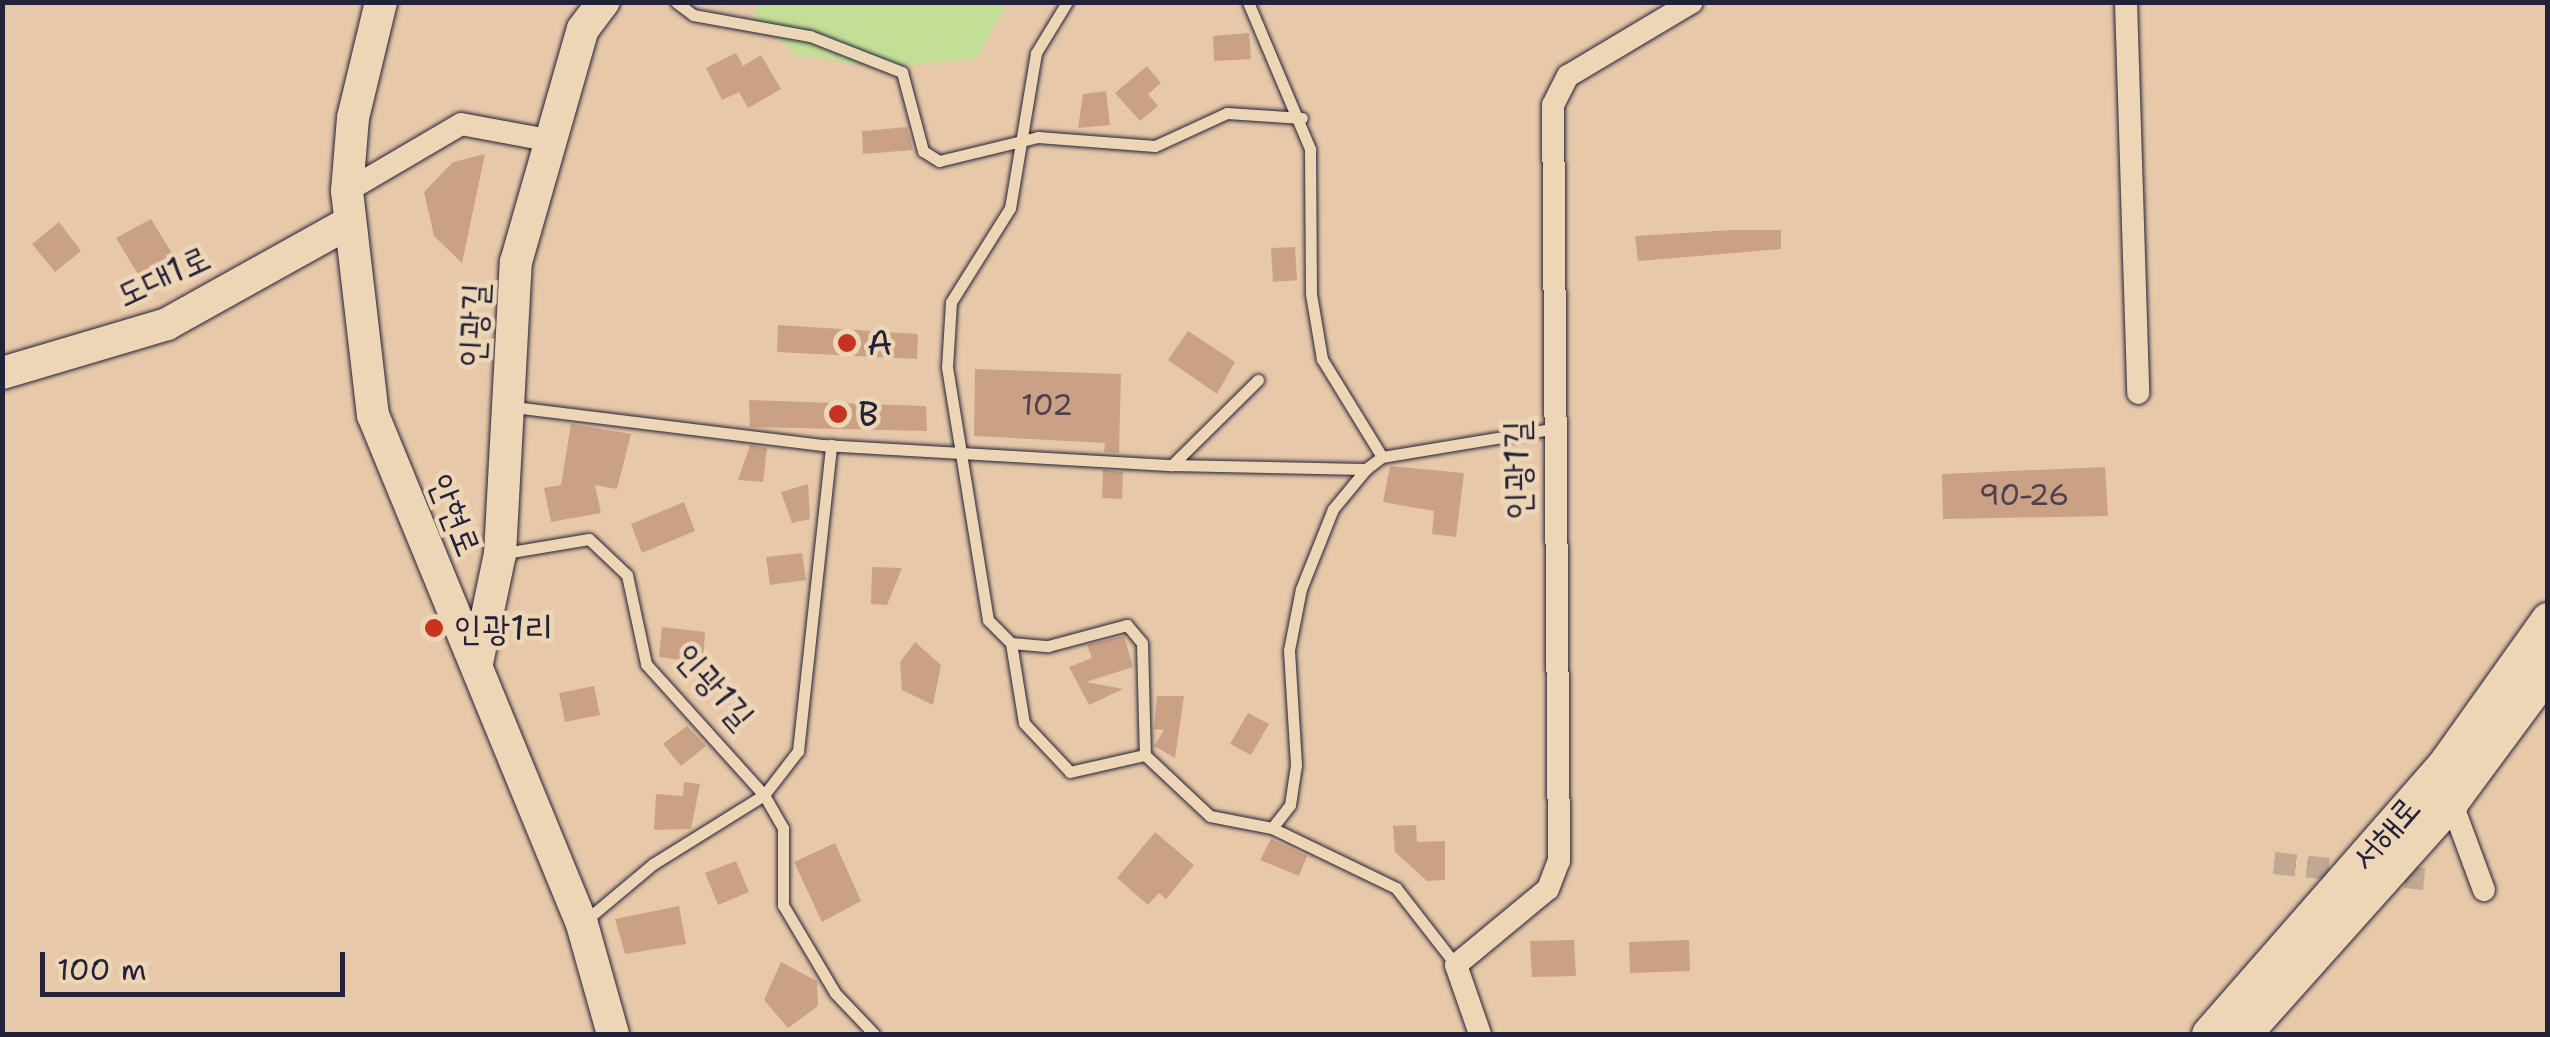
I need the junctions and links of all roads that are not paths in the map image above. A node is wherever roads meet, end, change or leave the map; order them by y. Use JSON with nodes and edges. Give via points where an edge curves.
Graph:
{"nodes":[{"id":1,"x":381,"y":2,"type":"edge"},
{"id":2,"x":603,"y":2,"type":"edge"},
{"id":3,"x":676,"y":2,"type":"edge"},
{"id":4,"x":1067,"y":2,"type":"edge"},
{"id":5,"x":1248,"y":2,"type":"edge"},
{"id":6,"x":1692,"y":2,"type":"edge"},
{"id":7,"x":2126,"y":2,"type":"edge"},
{"id":8,"x":1302,"y":118,"type":"junction"},
{"id":9,"x":547,"y":140,"type":"junction"},
{"id":10,"x":1022,"y":140,"type":"junction"},
{"id":11,"x":348,"y":191,"type":"junction"},
{"id":12,"x":347,"y":224,"type":"junction"},
{"id":13,"x":2,"y":373,"type":"edge"},
{"id":14,"x":1258,"y":380,"type":"dead end"},
{"id":15,"x":2138,"y":393,"type":"dead end"},
{"id":16,"x":508,"y":406,"type":"junction"},
{"id":17,"x":1551,"y":429,"type":"junction"},
{"id":18,"x":831,"y":445,"type":"junction"},
{"id":19,"x":961,"y":446,"type":"junction"},
{"id":20,"x":1382,"y":457,"type":"junction"},
{"id":21,"x":1172,"y":465,"type":"junction"},
{"id":22,"x":1366,"y":469,"type":"junction"},
{"id":23,"x":500,"y":554,"type":"junction"},
{"id":24,"x":2548,"y":620,"type":"edge"},
{"id":25,"x":1011,"y":644,"type":"junction"},
{"id":26,"x":477,"y":663,"type":"junction"},
{"id":27,"x":2548,"y":670,"type":"edge"},
{"id":28,"x":1145,"y":756,"type":"junction"},
{"id":29,"x":764,"y":795,"type":"junction"},
{"id":30,"x":2452,"y":801,"type":"junction"},
{"id":31,"x":1272,"y":828,"type":"junction"},
{"id":32,"x":2484,"y":890,"type":"dead end"},
{"id":33,"x":582,"y":924,"type":"junction"},
{"id":34,"x":1456,"y":965,"type":"junction"},
{"id":35,"x":614,"y":1034,"type":"edge"},
{"id":36,"x":874,"y":1034,"type":"edge"},
{"id":37,"x":1480,"y":1034,"type":"edge"},
{"id":38,"x":2209,"y":1034,"type":"edge"},
{"id":39,"x":2242,"y":1034,"type":"edge"}],
"edges":[{"from":1,"to":11,"type":"main road","name":"안현로","via":[[353,118]]},
{"from":2,"to":9,"type":"main road","name":"인광길","via":[[583,29]]},
{"from":3,"to":10,"type":"lane","via":[[693,14],[810,36],[902,72],[923,151],[939,161]]},
{"from":4,"to":10,"type":"lane","via":[[1036,53]]},
{"from":5,"to":8,"type":"lane"},
{"from":6,"to":17,"type":"street","name":"인광1길","via":[[1568,76],[1553,105]]},
{"from":7,"to":15,"type":"street"},
{"from":8,"to":10,"type":"lane","via":[[1227,113],[1155,146]]},
{"from":8,"to":20,"type":"lane","via":[[1322,359]]},
{"from":9,"to":11,"type":"street","via":[[461,124]]},
{"from":9,"to":16,"type":"main road","name":"인광길","via":[[516,262]]},
{"from":10,"to":19,"type":"lane","via":[[1010,208],[951,302],[948,367]]},
{"from":11,"to":12,"type":"main road","name":"안현로"},
{"from":12,"to":13,"type":"main road","name":"도대1로","via":[[168,324]]},
{"from":12,"to":26,"type":"main road","name":"안현로","via":[[373,414]]},
{"from":14,"to":21,"type":"lane"},
{"from":16,"to":18,"type":"lane"},
{"from":16,"to":23,"type":"main road","name":"인광길"},
{"from":17,"to":20,"type":"lane"},
{"from":17,"to":34,"type":"street","name":"인광1길","via":[[1560,861],[1548,888]]},
{"from":18,"to":19,"type":"lane"},
{"from":18,"to":29,"type":"lane","name":"인광1길","via":[[798,751]]},
{"from":19,"to":21,"type":"lane"},
{"from":19,"to":25,"type":"lane","via":[[988,620]]},
{"from":20,"to":22,"type":"lane"},
{"from":21,"to":22,"type":"lane"},
{"from":22,"to":31,"type":"lane","via":[[1333,509],[1302,589],[1290,650],[1296,766],[1290,805]]},
{"from":23,"to":26,"type":"main road","name":"인광길"},
{"from":23,"to":29,"type":"lane","name":"인광1길","via":[[589,539],[607,552],[626,575],[646,664]]},
{"from":24,"to":38,"type":"main road","name":"서해로","via":[[2446,763]]},
{"from":25,"to":28,"type":"lane","via":[[1024,723],[1058,762],[1070,772]]},
{"from":25,"to":28,"type":"lane","via":[[1048,646],[1127,625],[1142,643]]},
{"from":26,"to":33,"type":"main road","name":"안현로"},
{"from":27,"to":30,"type":"main road","name":"서해로"},
{"from":28,"to":31,"type":"lane","via":[[1210,816]]},
{"from":29,"to":33,"type":"lane","name":"인광1길","via":[[652,864]]},
{"from":29,"to":36,"type":"lane","name":"인광1길","via":[[783,828],[783,905],[835,993]]},
{"from":30,"to":32,"type":"street"},
{"from":30,"to":39,"type":"main road","name":"서해로"},
{"from":31,"to":34,"type":"lane","via":[[1396,888]]},
{"from":33,"to":35,"type":"main road","name":"안현로"},
{"from":34,"to":37,"type":"street"}]}
